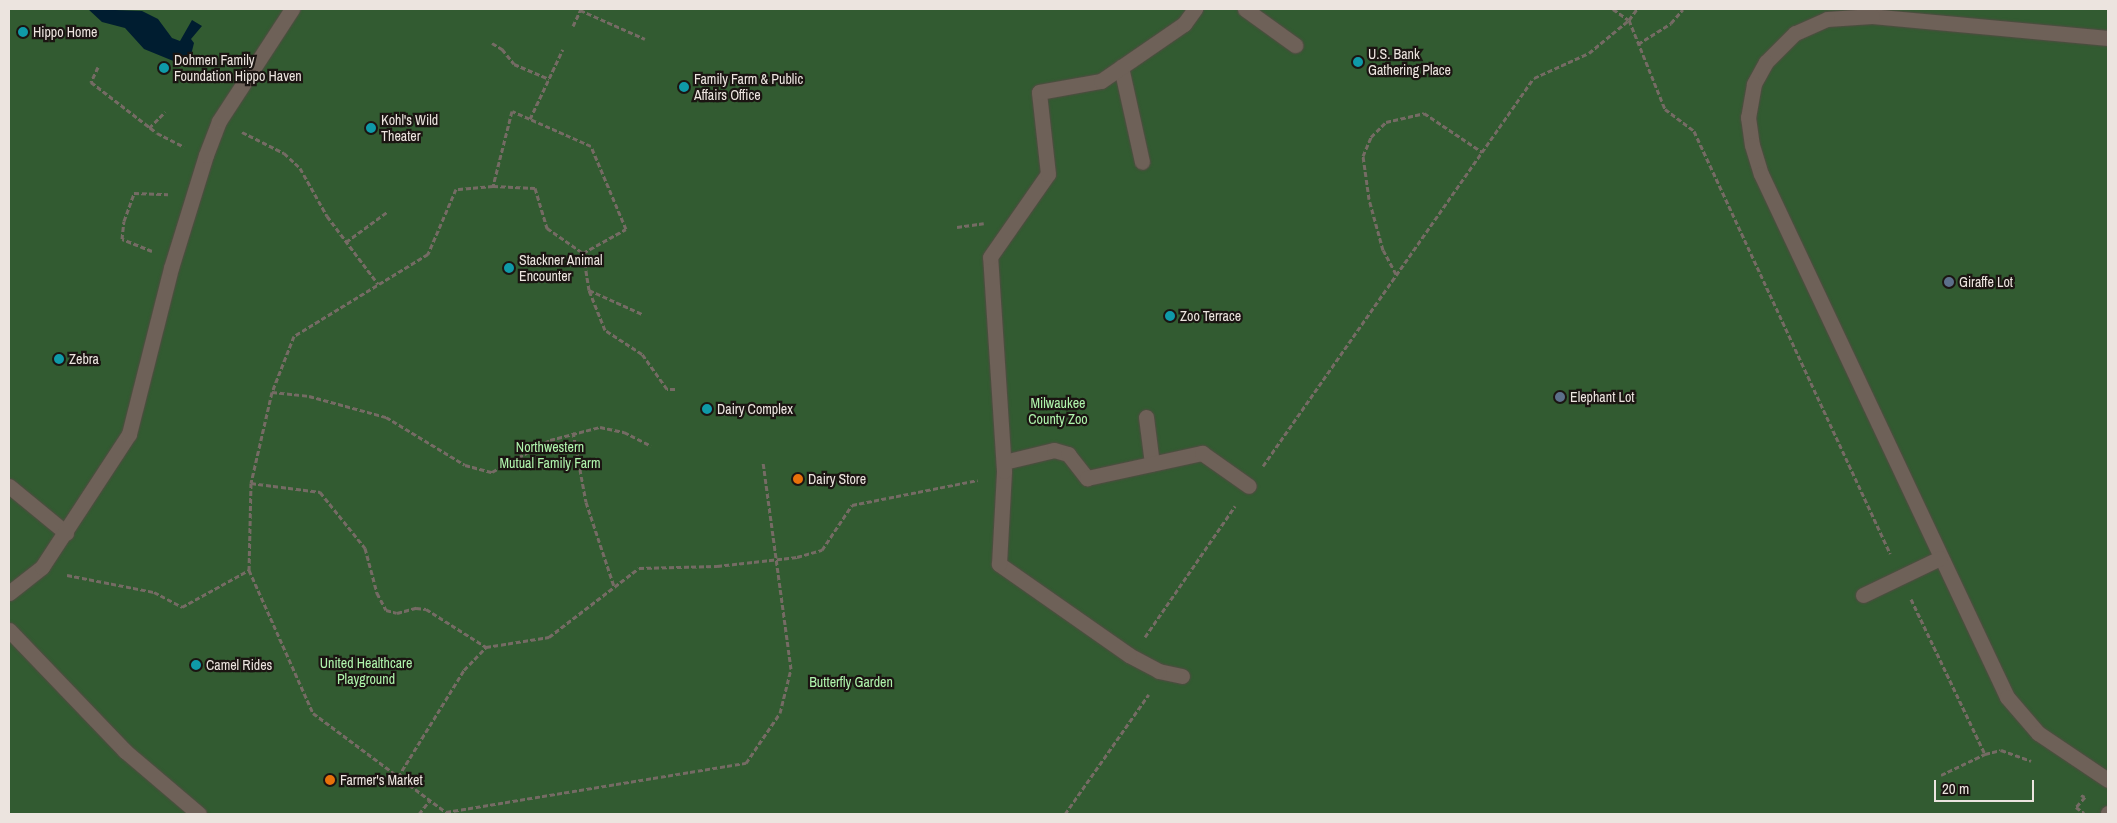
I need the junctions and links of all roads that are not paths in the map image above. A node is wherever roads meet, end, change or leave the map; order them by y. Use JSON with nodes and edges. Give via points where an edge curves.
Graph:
{"nodes":[{"id":1,"x":292,"y":9,"type":"edge"},
{"id":2,"x":1195,"y":9,"type":"edge"},
{"id":3,"x":1245,"y":9,"type":"edge"},
{"id":4,"x":2108,"y":38,"type":"edge"},
{"id":5,"x":1295,"y":45,"type":"dead end"},
{"id":6,"x":1121,"y":67,"type":"junction"},
{"id":7,"x":1142,"y":162,"type":"dead end"},
{"id":8,"x":1146,"y":417,"type":"dead end"},
{"id":9,"x":1004,"y":462,"type":"junction"},
{"id":10,"x":1152,"y":464,"type":"junction"},
{"id":11,"x":9,"y":486,"type":"edge"},
{"id":12,"x":1249,"y":486,"type":"road end"},
{"id":13,"x":66,"y":533,"type":"junction"},
{"id":14,"x":1940,"y":558,"type":"junction"},
{"id":15,"x":9,"y":593,"type":"edge"},
{"id":16,"x":1863,"y":595,"type":"dead end"},
{"id":17,"x":9,"y":630,"type":"edge"},
{"id":18,"x":1182,"y":676,"type":"dead end"},
{"id":19,"x":2108,"y":780,"type":"edge"},
{"id":20,"x":199,"y":814,"type":"edge"}],
"edges":[{"from":1,"to":13,"type":"street","via":[[219,121],[174,257],[129,434]]},
{"from":2,"to":6,"type":"street","via":[[1184,24]]},
{"from":3,"to":5,"type":"street"},
{"from":4,"to":14,"type":"street","via":[[1872,16],[1838,17],[1815,23],[1786,40],[1766,62],[1754,84],[1748,117],[1752,146],[1761,174]]},
{"from":6,"to":7,"type":"street"},
{"from":6,"to":9,"type":"street","via":[[1101,81],[1039,92],[1048,174],[990,257]]},
{"from":8,"to":10,"type":"street"},
{"from":9,"to":10,"type":"street","via":[[1054,450],[1068,454],[1087,478]]},
{"from":9,"to":18,"type":"street","via":[[999,564],[1132,657],[1160,671]]},
{"from":10,"to":12,"type":"street","via":[[1202,453]]},
{"from":11,"to":13,"type":"street"},
{"from":13,"to":15,"type":"street","via":[[42,567]]},
{"from":14,"to":16,"type":"street"},
{"from":14,"to":19,"type":"street","via":[[1996,678],[2016,711],[2038,733]]},
{"from":17,"to":20,"type":"street","via":[[124,751]]}]}
